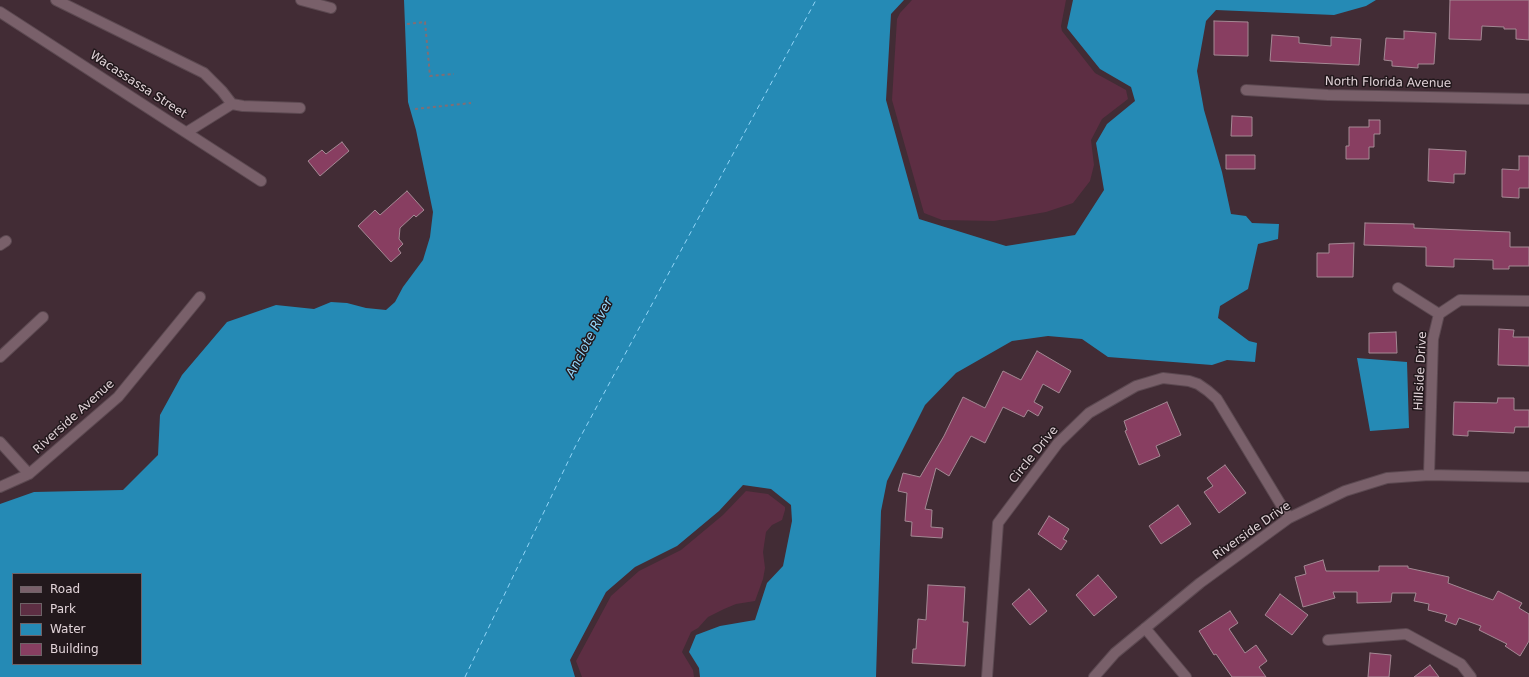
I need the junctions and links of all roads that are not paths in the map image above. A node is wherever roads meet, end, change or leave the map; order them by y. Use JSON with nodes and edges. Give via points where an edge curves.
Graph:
{"nodes":[{"id":1,"x":56,"y":0,"type":"edge"},
{"id":2,"x":301,"y":0,"type":"edge"},
{"id":3,"x":330,"y":8,"type":"dead end"},
{"id":4,"x":0,"y":12,"type":"edge"},
{"id":5,"x":1246,"y":90,"type":"dead end"},
{"id":6,"x":1529,"y":99,"type":"edge"},
{"id":7,"x":232,"y":104,"type":"junction"},
{"id":8,"x":300,"y":108,"type":"dead end"},
{"id":9,"x":187,"y":132,"type":"junction"},
{"id":10,"x":261,"y":181,"type":"dead end"},
{"id":11,"x":1398,"y":288,"type":"dead end"},
{"id":12,"x":200,"y":297,"type":"dead end"},
{"id":13,"x":1529,"y":301,"type":"edge"},
{"id":14,"x":1439,"y":314,"type":"junction"},
{"id":15,"x":43,"y":317,"type":"dead end"},
{"id":16,"x":0,"y":357,"type":"edge"},
{"id":17,"x":0,"y":442,"type":"edge"},
{"id":18,"x":29,"y":474,"type":"junction"},
{"id":19,"x":1429,"y":475,"type":"junction"},
{"id":20,"x":1529,"y":477,"type":"edge"},
{"id":21,"x":0,"y":487,"type":"edge"},
{"id":22,"x":1289,"y":518,"type":"junction"},
{"id":23,"x":1145,"y":628,"type":"junction"},
{"id":24,"x":1328,"y":640,"type":"dead end"},
{"id":25,"x":987,"y":677,"type":"edge"},
{"id":26,"x":1094,"y":677,"type":"edge"},
{"id":27,"x":1186,"y":677,"type":"edge"},
{"id":28,"x":1471,"y":677,"type":"edge"}],
"edges":[{"from":1,"to":7,"type":"street","via":[[204,73]]},
{"from":2,"to":3,"type":"street"},
{"from":4,"to":9,"type":"street","name":"Wacassassa Street"},
{"from":5,"to":6,"type":"street","name":"North Florida Avenue","via":[[1328,95]]},
{"from":7,"to":8,"type":"street"},
{"from":7,"to":9,"type":"street"},
{"from":9,"to":10,"type":"street","name":"Wacassassa Street"},
{"from":11,"to":14,"type":"street"},
{"from":12,"to":18,"type":"street","name":"Riverside Avenue","via":[[118,397]]},
{"from":13,"to":14,"type":"street","via":[[1460,300]]},
{"from":14,"to":19,"type":"street","name":"Hillside Drive","via":[[1433,340]]},
{"from":15,"to":16,"type":"street"},
{"from":17,"to":18,"type":"street"},
{"from":18,"to":21,"type":"street","name":"Riverside Avenue"},
{"from":19,"to":20,"type":"street","name":"Riverside Drive"},
{"from":19,"to":22,"type":"street","name":"Riverside Drive","via":[[1387,478],[1345,491]]},
{"from":22,"to":23,"type":"street","name":"Riverside Drive","via":[[1200,583]]},
{"from":22,"to":25,"type":"street","name":"Circle Drive","via":[[1217,399],[1208,391],[1189,381],[1163,378],[1136,386],[1089,413],[1058,442],[998,523]]},
{"from":23,"to":26,"type":"street","name":"Riverside Drive","via":[[1115,653]]},
{"from":23,"to":27,"type":"street"},
{"from":24,"to":28,"type":"street","via":[[1406,634],[1461,664]]}]}
